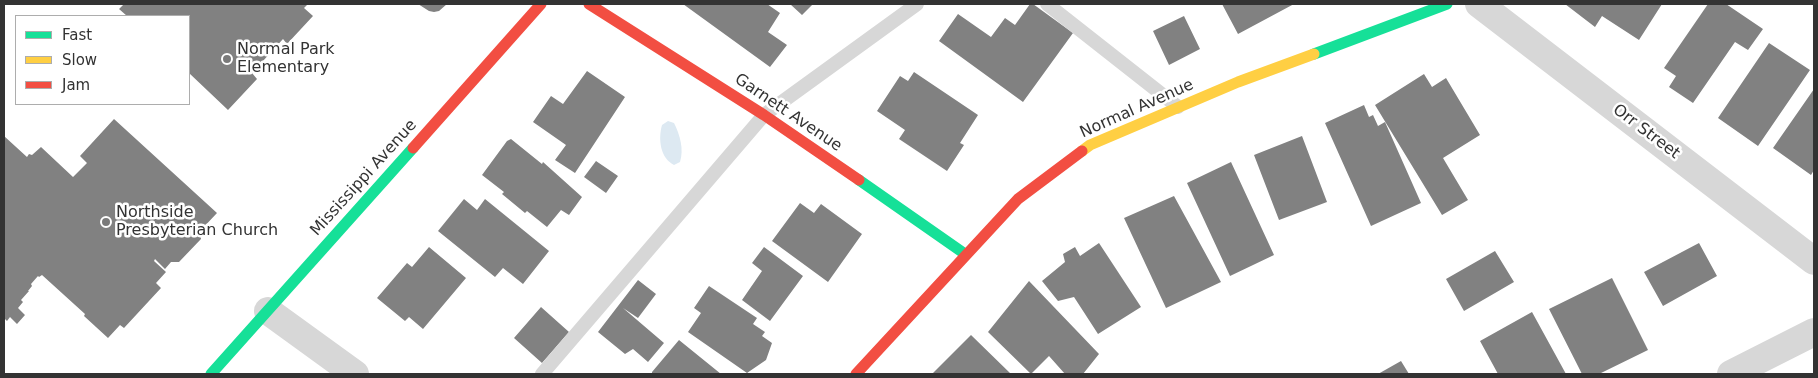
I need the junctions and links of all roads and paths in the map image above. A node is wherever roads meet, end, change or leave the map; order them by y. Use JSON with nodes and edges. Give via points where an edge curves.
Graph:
{"nodes":[{"id":1,"x":541,"y":4,"type":"edge"},
{"id":2,"x":589,"y":4,"type":"edge"},
{"id":3,"x":917,"y":4,"type":"edge"},
{"id":4,"x":1047,"y":4,"type":"edge"},
{"id":5,"x":1448,"y":4,"type":"edge"},
{"id":6,"x":1479,"y":4,"type":"edge"},
{"id":7,"x":1178,"y":107,"type":"junction"},
{"id":8,"x":764,"y":115,"type":"junction"},
{"id":9,"x":965,"y":254,"type":"junction"},
{"id":10,"x":1814,"y":261,"type":"edge"},
{"id":11,"x":268,"y":311,"type":"junction"},
{"id":12,"x":1814,"y":332,"type":"edge"},
{"id":13,"x":211,"y":374,"type":"edge"},
{"id":14,"x":355,"y":374,"type":"edge"},
{"id":15,"x":542,"y":374,"type":"edge"},
{"id":16,"x":856,"y":374,"type":"edge"},
{"id":17,"x":1731,"y":374,"type":"edge"}],
"edges":[{"from":1,"to":11,"type":"street","name":"Mississippi Avenue"},
{"from":2,"to":8,"type":"street","name":"Garnett Avenue"},
{"from":3,"to":8,"type":"lane"},
{"from":4,"to":7,"type":"lane"},
{"from":5,"to":7,"type":"street","name":"Normal Avenue"},
{"from":6,"to":10,"type":"street","name":"Orr Street"},
{"from":7,"to":9,"type":"street","name":"Normal Avenue","via":[[1090,145],[1018,199]]},
{"from":8,"to":9,"type":"street","name":"Garnett Avenue"},
{"from":8,"to":15,"type":"lane"},
{"from":9,"to":16,"type":"street","name":"Normal Avenue"},
{"from":11,"to":13,"type":"street","name":"Mississippi Avenue"},
{"from":11,"to":14,"type":"street"},
{"from":12,"to":17,"type":"street"}]}
